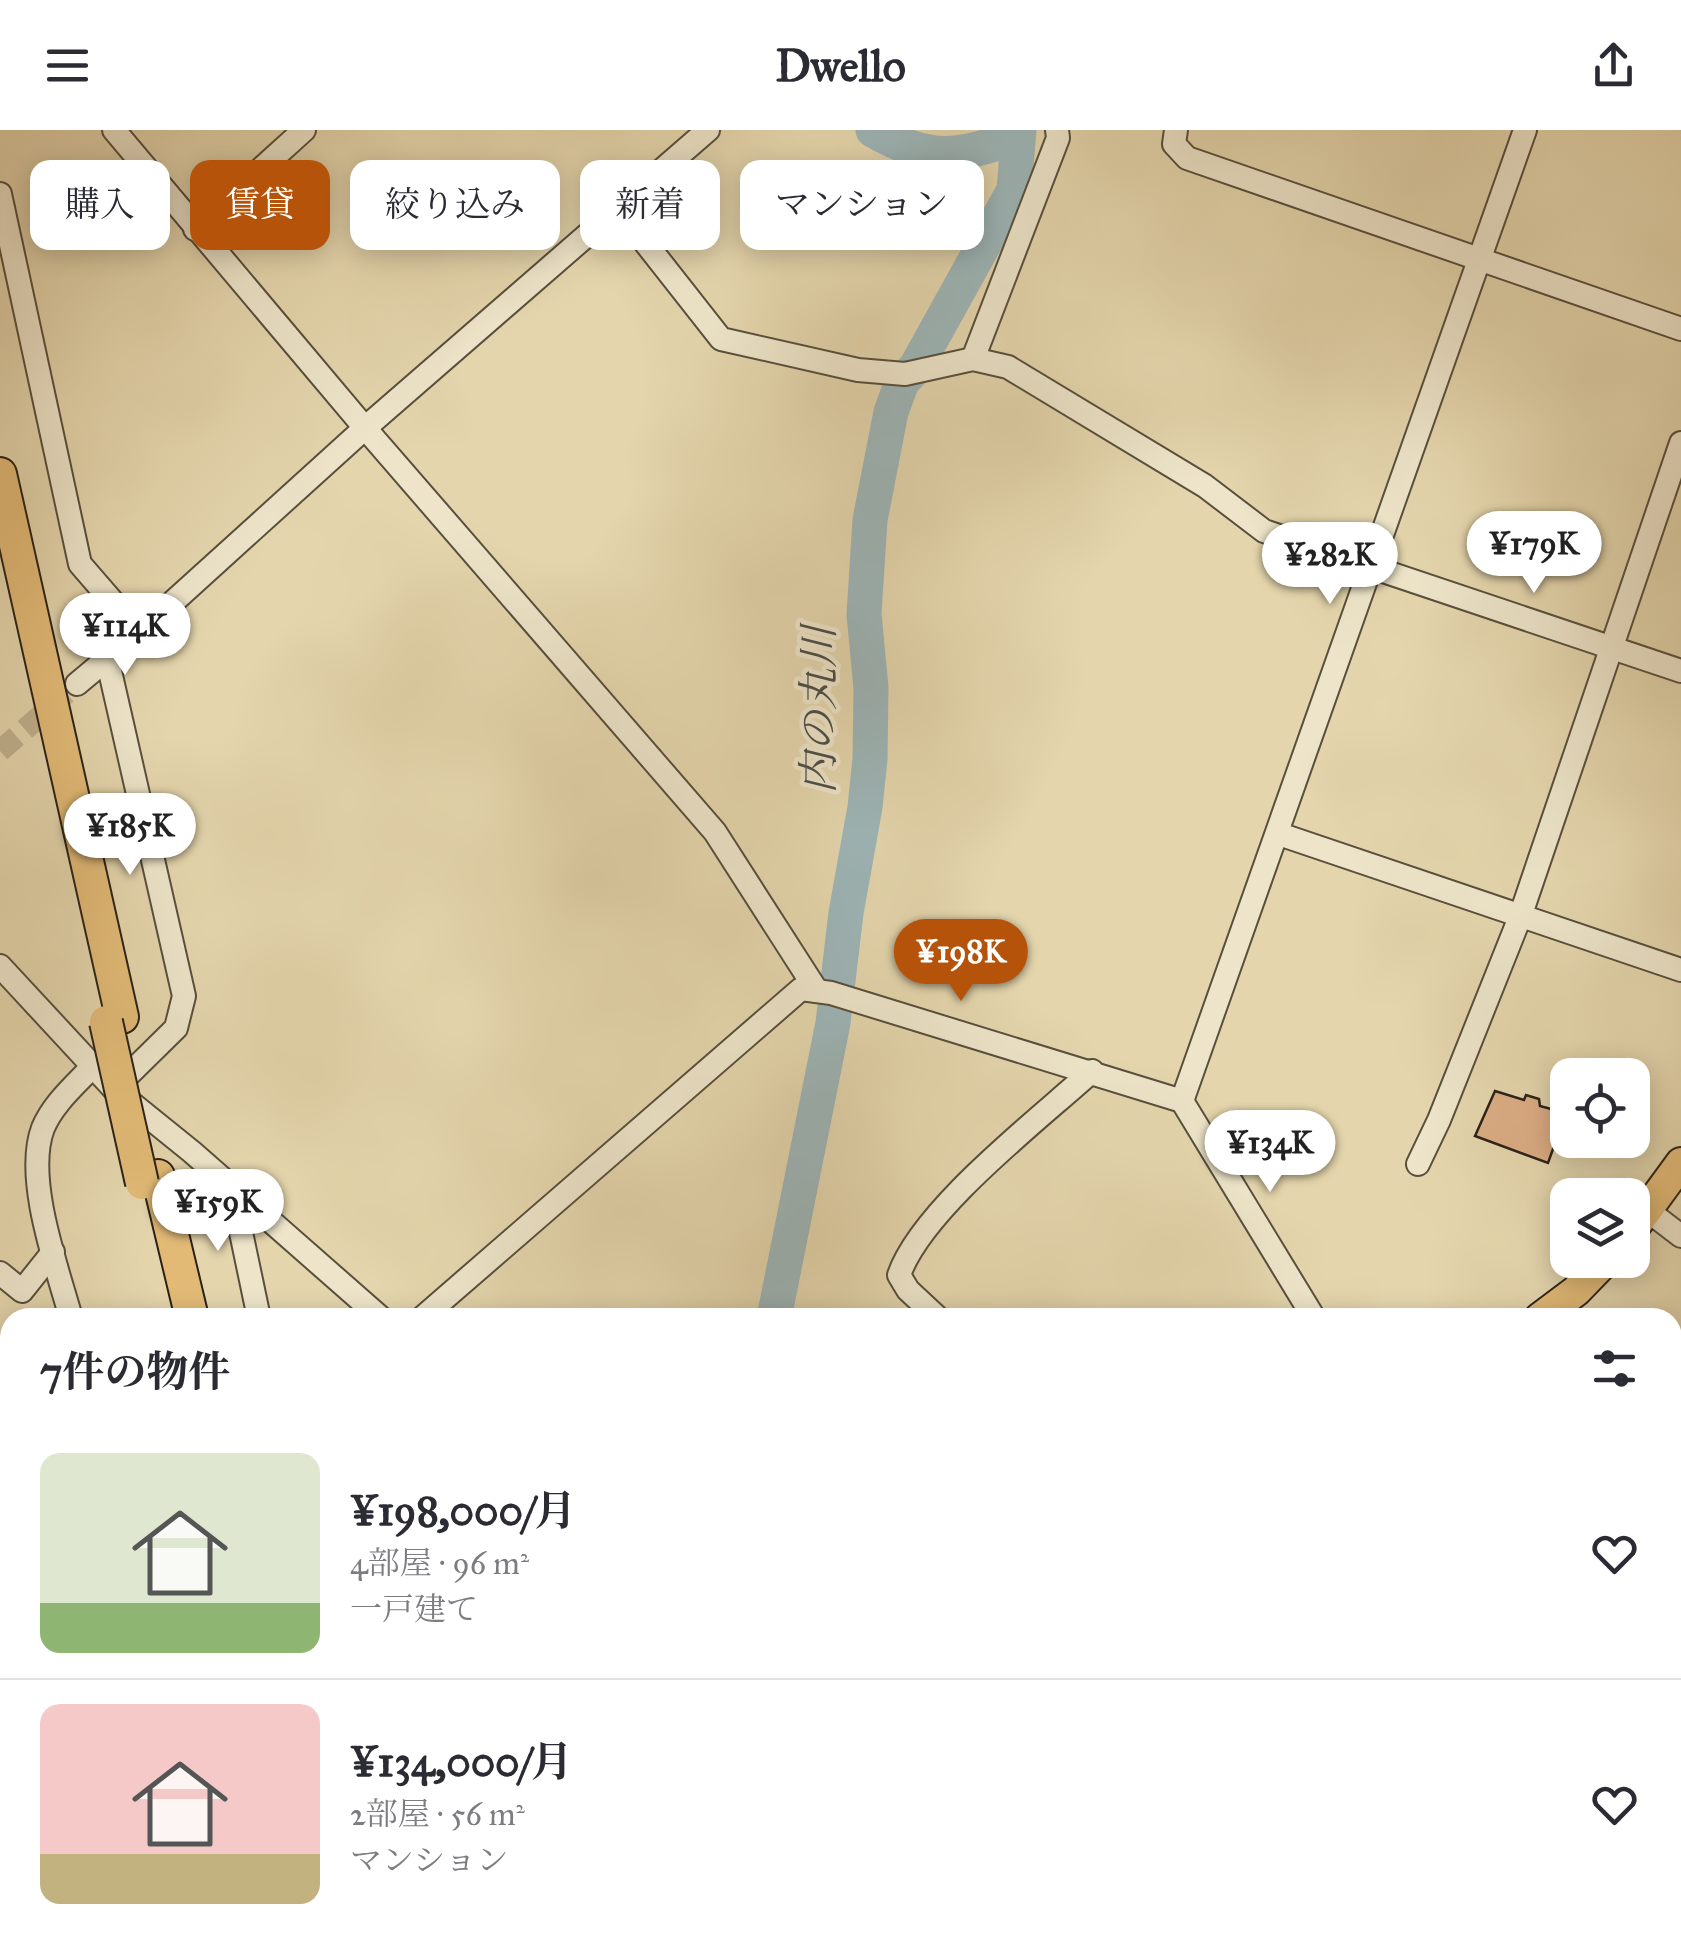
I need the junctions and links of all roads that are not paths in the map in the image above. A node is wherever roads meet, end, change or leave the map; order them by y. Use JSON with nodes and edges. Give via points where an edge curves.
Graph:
{"nodes":[{"id":1,"x":114,"y":130,"type":"edge"},
{"id":2,"x":304,"y":130,"type":"edge"},
{"id":3,"x":708,"y":130,"type":"edge"},
{"id":4,"x":1057,"y":130,"type":"edge"},
{"id":5,"x":1176,"y":130,"type":"edge"},
{"id":6,"x":1525,"y":130,"type":"edge"},
{"id":7,"x":271,"y":160,"type":"edge"},
{"id":8,"x":673,"y":160,"type":"edge"},
{"id":9,"x":0,"y":194,"type":"edge"},
{"id":10,"x":190,"y":223,"type":"edge"},
{"id":11,"x":580,"y":241,"type":"edge"},
{"id":12,"x":213,"y":250,"type":"edge"},
{"id":13,"x":651,"y":250,"type":"edge"},
{"id":14,"x":1480,"y":258,"type":"junction"},
{"id":15,"x":1681,"y":329,"type":"edge"},
{"id":16,"x":973,"y":358,"type":"junction"},
{"id":17,"x":364,"y":428,"type":"junction"},
{"id":18,"x":1681,"y":442,"type":"edge"},
{"id":19,"x":0,"y":474,"type":"edge"},
{"id":20,"x":0,"y":549,"type":"edge"},
{"id":21,"x":1371,"y":568,"type":"junction"},
{"id":22,"x":138,"y":631,"type":"junction"},
{"id":23,"x":1612,"y":650,"type":"junction"},
{"id":24,"x":107,"y":658,"type":"junction"},
{"id":25,"x":1681,"y":672,"type":"edge"},
{"id":26,"x":77,"y":684,"type":"tunnel mouth"},
{"id":27,"x":1279,"y":834,"type":"junction"},
{"id":28,"x":1520,"y":916,"type":"junction"},
{"id":29,"x":0,"y":966,"type":"edge"},
{"id":30,"x":1681,"y":970,"type":"edge"},
{"id":31,"x":817,"y":990,"type":"junction"},
{"id":32,"x":114,"y":1019,"type":"junction"},
{"id":33,"x":91,"y":1068,"type":"junction"},
{"id":34,"x":1092,"y":1071,"type":"junction"},
{"id":35,"x":114,"y":1089,"type":"junction"},
{"id":36,"x":1182,"y":1101,"type":"junction"},
{"id":37,"x":1681,"y":1163,"type":"edge"},
{"id":38,"x":1418,"y":1164,"type":"dead end"},
{"id":39,"x":150,"y":1180,"type":"junction"},
{"id":40,"x":248,"y":1204,"type":"junction"},
{"id":41,"x":1650,"y":1206,"type":"edge"},
{"id":42,"x":1650,"y":1224,"type":"edge"},
{"id":43,"x":1681,"y":1236,"type":"edge"},
{"id":44,"x":53,"y":1252,"type":"junction"},
{"id":45,"x":0,"y":1273,"type":"edge"},
{"id":46,"x":1589,"y":1278,"type":"edge"},
{"id":47,"x":68,"y":1308,"type":"edge"},
{"id":48,"x":169,"y":1308,"type":"edge"},
{"id":49,"x":189,"y":1308,"type":"edge"},
{"id":50,"x":257,"y":1308,"type":"edge"},
{"id":51,"x":369,"y":1308,"type":"edge"},
{"id":52,"x":434,"y":1308,"type":"edge"},
{"id":53,"x":927,"y":1308,"type":"edge"},
{"id":54,"x":1308,"y":1308,"type":"edge"},
{"id":55,"x":1554,"y":1308,"type":"edge"}],
"edges":[{"from":1,"to":10,"type":"street"},
{"from":2,"to":7,"type":"street"},
{"from":3,"to":8,"type":"street"},
{"from":4,"to":16,"type":"street"},
{"from":5,"to":14,"type":"street","via":[[1174,144],[1187,158]]},
{"from":6,"to":14,"type":"street"},
{"from":9,"to":22,"type":"street","via":[[80,564]]},
{"from":11,"to":17,"type":"street"},
{"from":12,"to":17,"type":"street"},
{"from":13,"to":16,"type":"street","via":[[721,339],[905,374]]},
{"from":14,"to":15,"type":"street"},
{"from":14,"to":21,"type":"street"},
{"from":16,"to":21,"type":"street","via":[[1008,367],[1205,486],[1264,530]]},
{"from":17,"to":22,"type":"street"},
{"from":17,"to":31,"type":"street","via":[[715,832]]},
{"from":18,"to":23,"type":"street"},
{"from":19,"to":32,"type":"highway"},
{"from":20,"to":32,"type":"highway"},
{"from":21,"to":23,"type":"street"},
{"from":21,"to":27,"type":"street"},
{"from":22,"to":24,"type":"street"},
{"from":23,"to":25,"type":"street"},
{"from":23,"to":28,"type":"street"},
{"from":24,"to":26,"type":"street"},
{"from":24,"to":35,"type":"street","via":[[184,996],[176,1028]]},
{"from":27,"to":28,"type":"street"},
{"from":27,"to":36,"type":"street"},
{"from":28,"to":30,"type":"street"},
{"from":28,"to":38,"type":"street"},
{"from":29,"to":33,"type":"street"},
{"from":31,"to":34,"type":"street"},
{"from":31,"to":52,"type":"street","via":[[802,989]]},
{"from":32,"to":39,"type":"highway"},
{"from":33,"to":35,"type":"street"},
{"from":33,"to":44,"type":"street","via":[[58,1104],[38,1152]]},
{"from":34,"to":36,"type":"street"},
{"from":34,"to":53,"type":"street","via":[[958,1193],[906,1254],[899,1275]]},
{"from":35,"to":40,"type":"street"},
{"from":36,"to":54,"type":"street"},
{"from":37,"to":41,"type":"main road"},
{"from":39,"to":48,"type":"highway"},
{"from":39,"to":49,"type":"highway"},
{"from":40,"to":50,"type":"street","via":[[238,1218]]},
{"from":40,"to":51,"type":"street"},
{"from":42,"to":43,"type":"street"},
{"from":44,"to":45,"type":"street","via":[[22,1291]]},
{"from":44,"to":47,"type":"street"},
{"from":46,"to":55,"type":"main road"}]}
